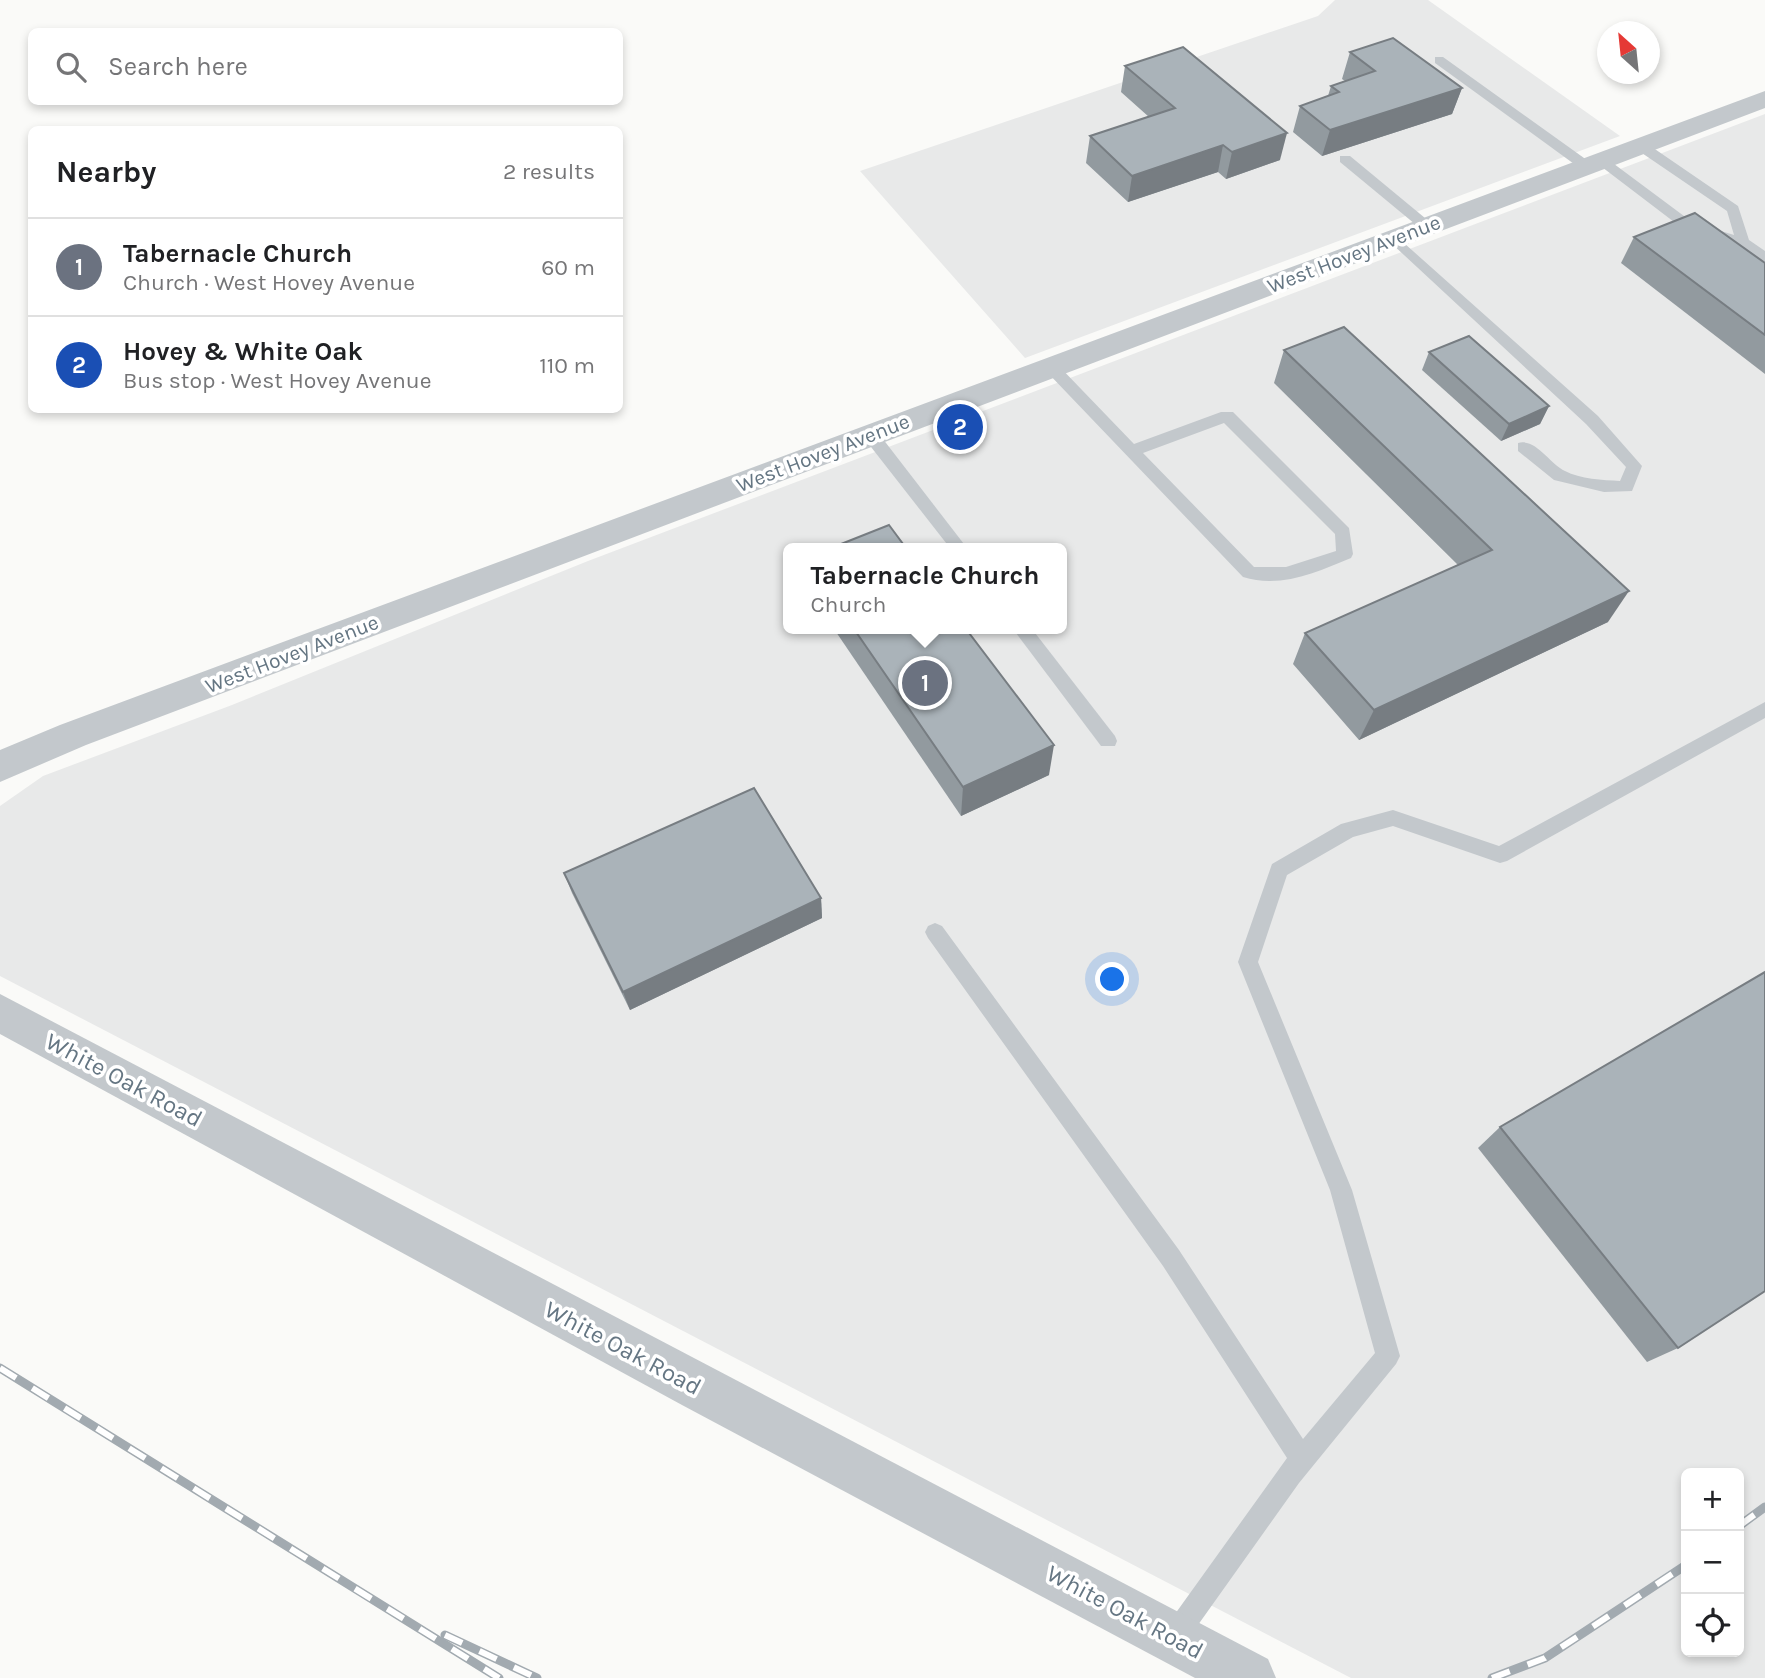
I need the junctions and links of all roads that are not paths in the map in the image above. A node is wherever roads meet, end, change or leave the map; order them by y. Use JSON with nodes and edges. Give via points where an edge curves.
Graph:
{"nodes":[{"id":1,"x":1439,"y":60,"type":"dead end"},
{"id":2,"x":1761,"y":104,"type":"edge"},
{"id":3,"x":1641,"y":146,"type":"junction"},
{"id":4,"x":1345,"y":159,"type":"edge"},
{"id":5,"x":1593,"y":164,"type":"junction"},
{"id":6,"x":1426,"y":226,"type":"junction"},
{"id":7,"x":1395,"y":239,"type":"junction"},
{"id":8,"x":1743,"y":242,"type":"junction"},
{"id":9,"x":1765,"y":258,"type":"edge"},
{"id":10,"x":1051,"y":367,"type":"junction"},
{"id":11,"x":870,"y":434,"type":"junction"},
{"id":12,"x":1524,"y":447,"type":"dead end"},
{"id":13,"x":1132,"y":451,"type":"junction"},
{"id":14,"x":955,"y":543,"type":"edge"},
{"id":15,"x":1025,"y":634,"type":"edge"},
{"id":16,"x":1765,"y":709,"type":"edge"},
{"id":17,"x":1108,"y":741,"type":"dead end"},
{"id":18,"x":0,"y":767,"type":"edge"},
{"id":19,"x":935,"y":932,"type":"dead end"},
{"id":20,"x":0,"y":1013,"type":"edge"},
{"id":21,"x":1303,"y":1460,"type":"junction"},
{"id":22,"x":1173,"y":1638,"type":"junction"},
{"id":23,"x":1249,"y":1678,"type":"edge"}],
"edges":[{"from":1,"to":5,"type":"lane"},
{"from":2,"to":3,"type":"street","name":"West Hovey Avenue"},
{"from":3,"to":5,"type":"street","name":"West Hovey Avenue"},
{"from":3,"to":8,"type":"lane","via":[[1733,209]]},
{"from":4,"to":6,"type":"lane"},
{"from":5,"to":6,"type":"street","name":"West Hovey Avenue"},
{"from":5,"to":8,"type":"lane","via":[[1687,225]]},
{"from":6,"to":7,"type":"street","name":"West Hovey Avenue"},
{"from":7,"to":10,"type":"street","name":"West Hovey Avenue"},
{"from":7,"to":12,"type":"lane","via":[[1592,420],[1634,466],[1626,487],[1604,486],[1560,476]]},
{"from":8,"to":9,"type":"lane"},
{"from":10,"to":11,"type":"street","name":"West Hovey Avenue"},
{"from":10,"to":13,"type":"lane"},
{"from":11,"to":14,"type":"lane"},
{"from":11,"to":18,"type":"street","name":"West Hovey Avenue","via":[[73,735]]},
{"from":13,"to":13,"type":"lane","via":[[1249,573],[1268,577],[1296,573],[1345,554],[1343,532],[1227,416]]},
{"from":15,"to":17,"type":"lane"},
{"from":16,"to":21,"type":"lane","via":[[1500,855],[1392,818],[1348,830],[1279,870],[1248,962],[1341,1190],[1388,1356]]},
{"from":19,"to":21,"type":"lane","via":[[1171,1258]]},
{"from":20,"to":22,"type":"street","name":"White Oak Road"},
{"from":21,"to":22,"type":"lane"},
{"from":22,"to":23,"type":"street","name":"White Oak Road"}]}
